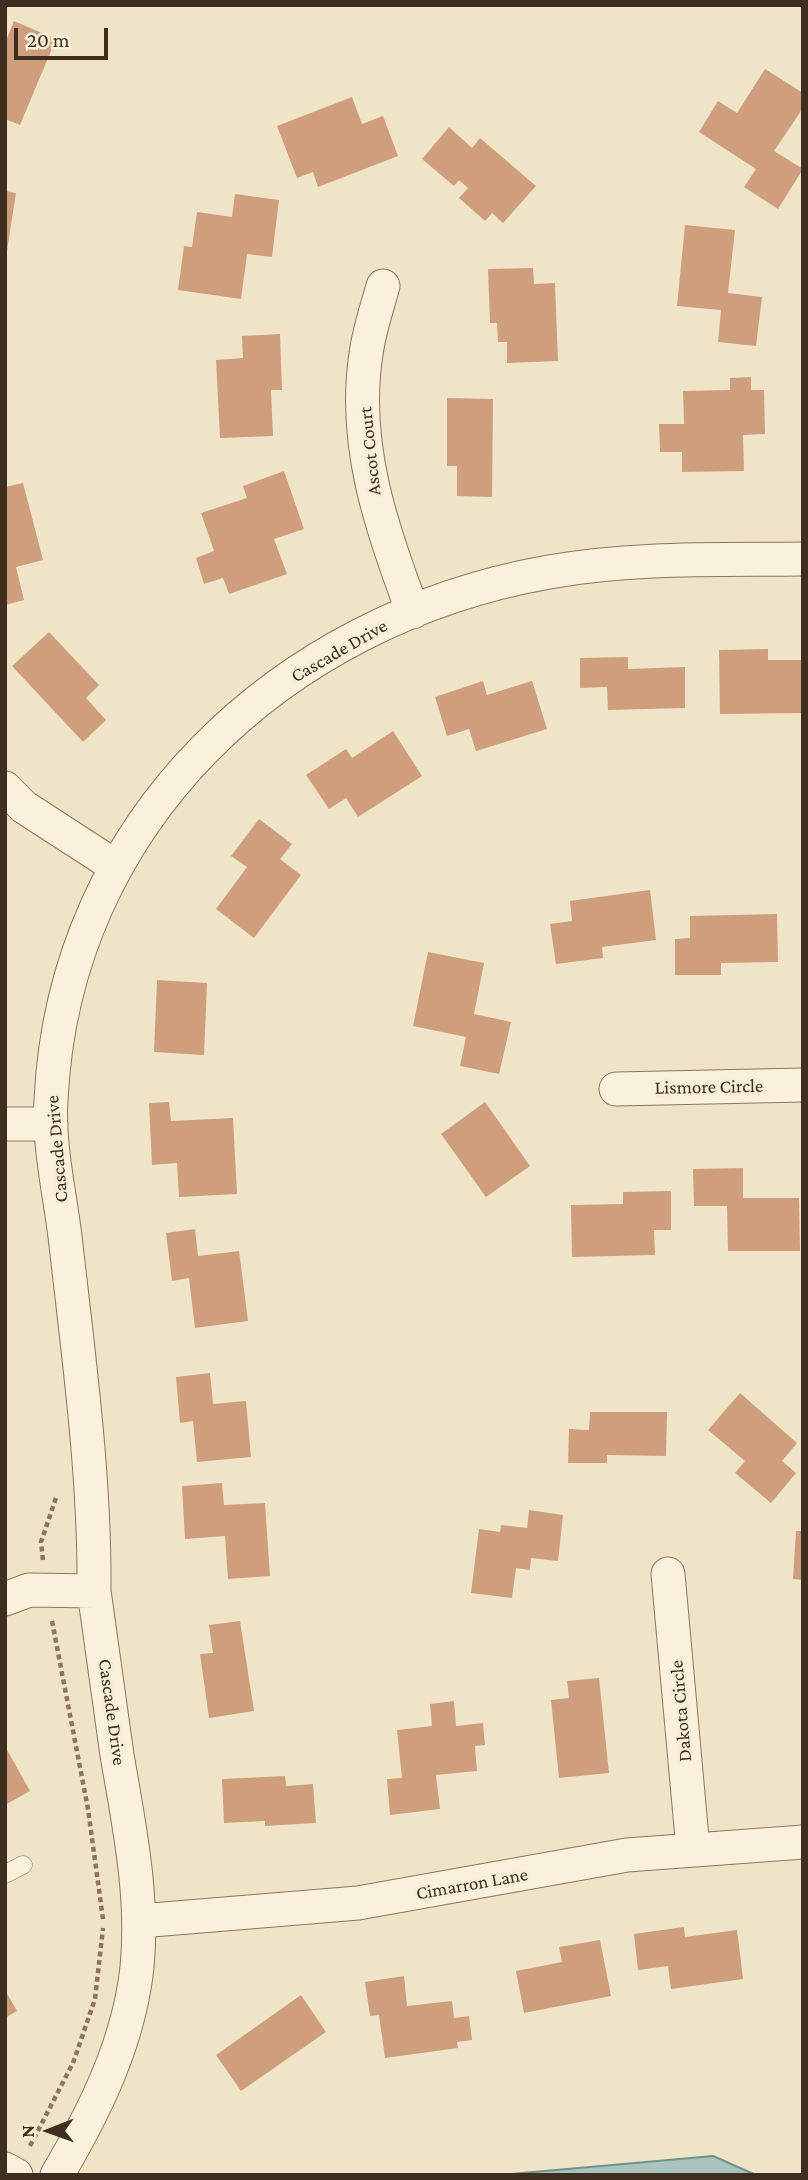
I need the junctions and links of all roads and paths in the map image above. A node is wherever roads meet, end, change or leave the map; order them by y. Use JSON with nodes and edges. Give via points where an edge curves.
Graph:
{"nodes":[{"id":1,"x":383,"y":286,"type":"dead end"},
{"id":2,"x":803,"y":559,"type":"edge"},
{"id":3,"x":413,"y":612,"type":"junction"},
{"id":4,"x":5,"y":788,"type":"edge"},
{"id":5,"x":115,"y":866,"type":"junction"},
{"id":6,"x":803,"y":1085,"type":"edge"},
{"id":7,"x":616,"y":1089,"type":"dead end"},
{"id":8,"x":5,"y":1124,"type":"edge"},
{"id":9,"x":51,"y":1124,"type":"junction"},
{"id":10,"x":58,"y":1493,"type":"dead end"},
{"id":11,"x":668,"y":1574,"type":"dead end"},
{"id":12,"x":46,"y":1589,"type":"junction"},
{"id":13,"x":94,"y":1591,"type":"junction"},
{"id":14,"x":5,"y":1599,"type":"edge"},
{"id":15,"x":803,"y":1842,"type":"edge"},
{"id":16,"x":693,"y":1849,"type":"junction"},
{"id":17,"x":23,"y":1865,"type":"dead end"},
{"id":18,"x":5,"y":1874,"type":"edge"},
{"id":19,"x":140,"y":1921,"type":"junction"},
{"id":20,"x":5,"y":2169,"type":"edge"},
{"id":21,"x":16,"y":2175,"type":"edge"},
{"id":22,"x":57,"y":2175,"type":"edge"}],
"edges":[{"from":1,"to":3,"type":"street","name":"Ascot Court","via":[[365,355],[363,424],[372,492]]},
{"from":2,"to":3,"type":"street","name":"Cascade Drive","via":[[639,562],[549,572],[460,594]]},
{"from":3,"to":5,"type":"street","name":"Cascade Drive","via":[[377,626],[299,671],[228,726],[146,816]]},
{"from":4,"to":5,"type":"street","via":[[24,807]]},
{"from":5,"to":9,"type":"street","name":"Cascade Drive","via":[[76,952],[58,1024]]},
{"from":6,"to":7,"type":"street","name":"Lismore Circle"},
{"from":8,"to":9,"type":"street"},
{"from":9,"to":13,"type":"street","name":"Cascade Drive","via":[[79,1361],[95,1550]]},
{"from":10,"to":12,"type":"path","via":[[41,1542]]},
{"from":11,"to":16,"type":"street","name":"Dakota Circle"},
{"from":12,"to":13,"type":"street"},
{"from":12,"to":14,"type":"street"},
{"from":12,"to":21,"type":"path","via":[[88,1809],[104,1923],[95,1999],[73,2063]]},
{"from":13,"to":19,"type":"street","name":"Cascade Drive"},
{"from":15,"to":16,"type":"street","name":"Cimarron Lane"},
{"from":16,"to":19,"type":"street","name":"Cimarron Lane","via":[[627,1856],[358,1903]]},
{"from":17,"to":18,"type":"lane"},
{"from":19,"to":22,"type":"street","name":"Cascade Drive","via":[[123,2033],[102,2094]]},
{"from":20,"to":21,"type":"street"}]}
